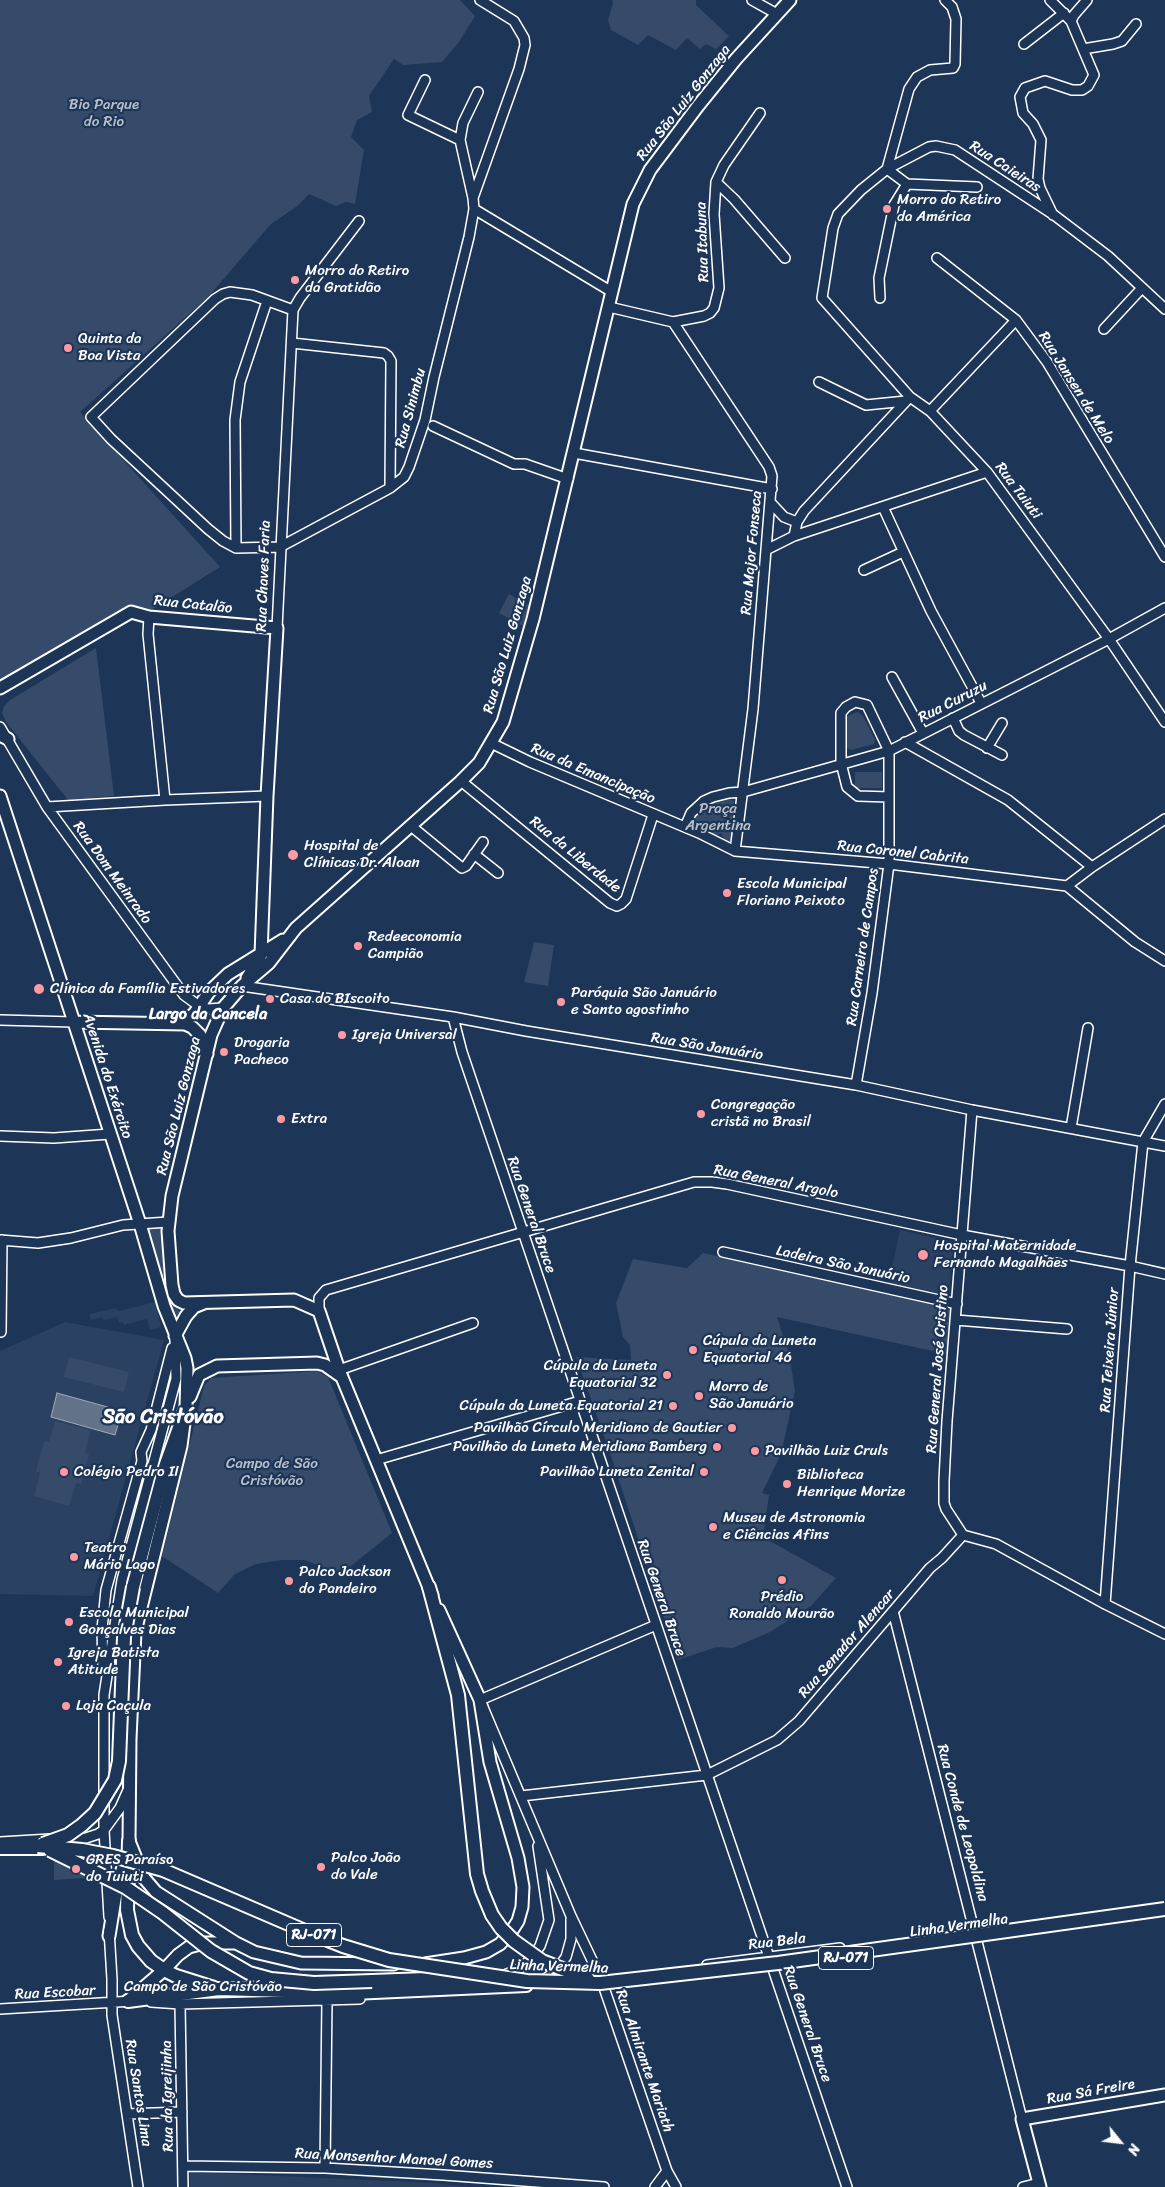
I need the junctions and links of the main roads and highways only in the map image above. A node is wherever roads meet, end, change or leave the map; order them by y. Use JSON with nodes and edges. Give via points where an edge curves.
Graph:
{"nodes":[{"id":1,"x":790,"y":0,"type":"edge"},
{"id":2,"x":278,"y":628,"type":"joint"},
{"id":3,"x":0,"y":688,"type":"edge"},
{"id":4,"x":0,"y":796,"type":"edge"},
{"id":5,"x":288,"y":937,"type":"junction"},
{"id":6,"x":261,"y":955,"type":"junction"},
{"id":7,"x":242,"y":986,"type":"junction"},
{"id":8,"x":74,"y":1022,"type":"junction"},
{"id":9,"x":181,"y":1022,"type":"junction"},
{"id":10,"x":207,"y":1054,"type":"junction"},
{"id":11,"x":204,"y":1302,"type":"junction"},
{"id":12,"x":175,"y":1336,"type":"junction"},
{"id":13,"x":340,"y":1373,"type":"junction"},
{"id":14,"x":186,"y":1408,"type":"junction"},
{"id":15,"x":429,"y":1587,"type":"junction"},
{"id":16,"x":129,"y":1842,"type":"junction"},
{"id":17,"x":40,"y":1847,"type":"junction"},
{"id":18,"x":0,"y":1848,"type":"edge"},
{"id":19,"x":1165,"y":1910,"type":"edge"},
{"id":20,"x":1165,"y":1915,"type":"edge"},
{"id":21,"x":109,"y":1936,"type":"road end"},
{"id":22,"x":236,"y":1943,"type":"junction"},
{"id":23,"x":164,"y":1970,"type":"junction"},
{"id":24,"x":502,"y":1976,"type":"road end"},
{"id":25,"x":601,"y":1981,"type":"junction"},
{"id":26,"x":526,"y":1985,"type":"junction"},
{"id":27,"x":219,"y":1989,"type":"junction"},
{"id":28,"x":128,"y":2001,"type":"joint"},
{"id":29,"x":1165,"y":2095,"type":"edge"},
{"id":30,"x":1022,"y":2119,"type":"joint"},
{"id":31,"x":1039,"y":2185,"type":"edge"}],
"edges":[{"from":1,"to":5,"type":"main road","name":"Rua São Luiz Gonzaga","via":[[722,75],[650,170],[633,204],[568,480],[505,717],[479,763]]},
{"from":2,"to":3,"type":"main road","name":"Rua Catalão","via":[[149,618],[127,613]]},
{"from":2,"to":6,"type":"main road","name":"Rua Chaves Faria"},
{"from":4,"to":8,"type":"main road","name":"Avenida do Exército"},
{"from":5,"to":6,"type":"main road"},
{"from":5,"to":7,"type":"main road","name":"Rua São Luiz Gonzaga","via":[[269,963]]},
{"from":6,"to":7,"type":"main road"},
{"from":6,"to":9,"type":"main road","via":[[228,974],[188,1019]]},
{"from":7,"to":10,"type":"main road","name":"Rua São Luiz Gonzaga","via":[[223,1008],[213,1029]]},
{"from":8,"to":9,"type":"main road"},
{"from":8,"to":12,"type":"main road","name":"Avenida do Exército"},
{"from":9,"to":10,"type":"main road","via":[[200,1035]]},
{"from":10,"to":11,"type":"main road","name":"Rua São Luiz Gonzaga","via":[[172,1196],[169,1222],[174,1294],[184,1302]]},
{"from":11,"to":12,"type":"main road","via":[[186,1316]]},
{"from":11,"to":13,"type":"main road","name":"Campo de São Cristóvão","via":[[294,1300],[319,1311]]},
{"from":12,"to":14,"type":"main road","name":"Campo de São Cristóvão","via":[[187,1368]]},
{"from":13,"to":14,"type":"main road","name":"Campo de São Cristóvão","via":[[311,1362],[217,1366],[199,1375]]},
{"from":13,"to":15,"type":"main road","name":"Campo de São Cristóvão"},
{"from":14,"to":16,"type":"main road","name":"Campo de São Cristóvão","via":[[181,1446],[136,1629]]},
{"from":14,"to":17,"type":"highway","bridge":true,"via":[[165,1467],[133,1587],[124,1637],[119,1761],[114,1780],[95,1813],[82,1825]]},
{"from":15,"to":22,"type":"main road","name":"Campo de São Cristóvão","via":[[480,1700],[490,1762],[518,1858],[523,1887],[518,1921],[500,1944],[486,1952],[419,1964],[301,1963],[274,1958]]},
{"from":15,"to":25,"type":"highway","bridge":true,"via":[[458,1695],[477,1874],[492,1914],[527,1952],[568,1972]]},
{"from":16,"to":21,"type":"main road"},
{"from":16,"to":22,"type":"main road","name":"Campo de São Cristóvão","via":[[144,1878],[156,1892]]},
{"from":16,"to":23,"type":"highway","via":[[127,1910],[132,1936],[145,1954]]},
{"from":17,"to":18,"type":"highway","name":"Linha Vermelha","number":"RJ-071"},
{"from":17,"to":24,"type":"highway","bridge":true,"via":[[125,1887],[211,1952],[249,1974],[314,1983]]},
{"from":17,"to":25,"type":"highway","name":"Linha Vermelha","number":"RJ-071","bridge":true,"via":[[97,1853],[163,1870],[305,1931],[389,1960],[527,1981]]},
{"from":17,"to":26,"type":"highway","name":"Linha Vermelha","number":"RJ-071","bridge":true,"via":[[163,1873],[340,1949],[388,1963]]},
{"from":19,"to":25,"type":"highway","name":"Linha Vermelha","number":"RJ-071","bridge":true,"via":[[778,1963]]},
{"from":20,"to":26,"type":"highway","name":"Linha Vermelha","number":"RJ-071","bridge":true,"via":[[780,1967],[610,1986]]},
{"from":22,"to":23,"type":"main road","via":[[204,1943],[189,1948]]},
{"from":23,"to":27,"type":"highway"},
{"from":23,"to":28,"type":"main road"},
{"from":26,"to":27,"type":"highway","via":[[353,1993]]},
{"from":27,"to":28,"type":"highway"},
{"from":29,"to":30,"type":"main road","name":"Rua Sá Freire"},
{"from":30,"to":31,"type":"main road","name":"Rua Conde de Leopoldina"}]}
